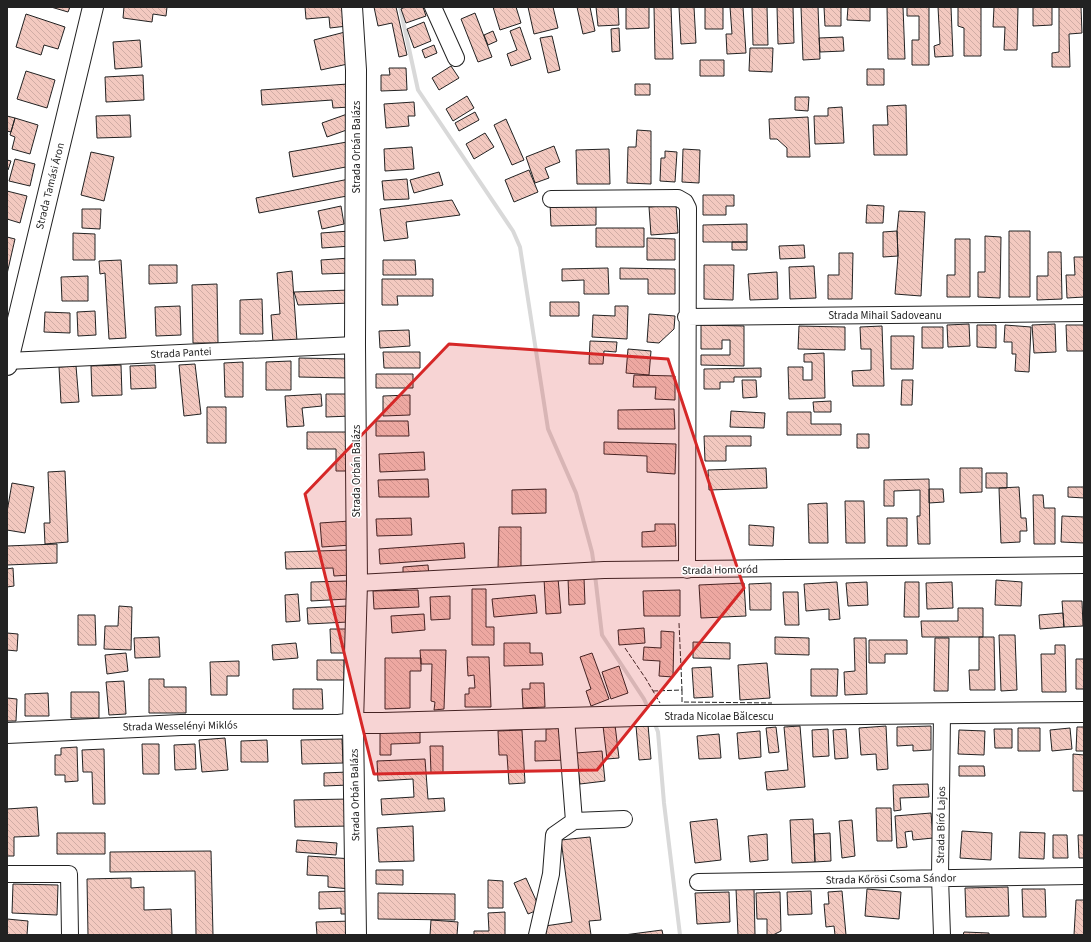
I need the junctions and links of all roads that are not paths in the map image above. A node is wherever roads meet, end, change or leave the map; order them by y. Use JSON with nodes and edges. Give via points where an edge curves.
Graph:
{"nodes":[{"id":1,"x":93,"y":7,"type":"edge"},
{"id":2,"x":352,"y":7,"type":"edge"},
{"id":3,"x":433,"y":7,"type":"edge"},
{"id":4,"x":456,"y":58,"type":"dead end"},
{"id":5,"x":550,"y":199,"type":"dead end"},
{"id":6,"x":1084,"y":313,"type":"edge"},
{"id":7,"x":686,"y":316,"type":"junction"},
{"id":8,"x":355,"y":345,"type":"junction"},
{"id":9,"x":7,"y":362,"type":"edge"},
{"id":10,"x":1084,"y":565,"type":"edge"},
{"id":11,"x":686,"y":570,"type":"junction"},
{"id":12,"x":357,"y":583,"type":"junction"},
{"id":13,"x":1084,"y":712,"type":"edge"},
{"id":14,"x":942,"y":714,"type":"junction"},
{"id":15,"x":566,"y":718,"type":"junction"},
{"id":16,"x":353,"y":723,"type":"junction"},
{"id":17,"x":7,"y":733,"type":"edge"},
{"id":18,"x":624,"y":819,"type":"dead end"},
{"id":19,"x":574,"y":821,"type":"junction"},
{"id":20,"x":7,"y":874,"type":"edge"},
{"id":21,"x":1084,"y":876,"type":"edge"},
{"id":22,"x":940,"y":878,"type":"junction"},
{"id":23,"x":698,"y":882,"type":"dead end"},
{"id":24,"x":70,"y":935,"type":"edge"},
{"id":25,"x":356,"y":935,"type":"edge"},
{"id":26,"x":537,"y":935,"type":"edge"},
{"id":27,"x":942,"y":935,"type":"edge"}],
"edges":[{"from":1,"to":9,"type":"main road","name":"Strada Tamási Áron"},
{"from":2,"to":8,"type":"main road","name":"Strada Orbán Balázs","via":[[356,70]]},
{"from":3,"to":4,"type":"street"},
{"from":5,"to":7,"type":"street","via":[[678,198],[686,202]]},
{"from":6,"to":7,"type":"street","name":"Strada Mihail Sadoveanu"},
{"from":7,"to":11,"type":"street"},
{"from":8,"to":9,"type":"street","name":"Strada Pantei"},
{"from":8,"to":12,"type":"main road","name":"Strada Orbán Balázs"},
{"from":10,"to":11,"type":"street","name":"Strada Homoród"},
{"from":11,"to":12,"type":"street","name":"Strada Homoród","via":[[596,571]]},
{"from":12,"to":16,"type":"main road","name":"Strada Orbán Balázs"},
{"from":13,"to":14,"type":"main road","name":"Strada Nicolae Bălcescu"},
{"from":14,"to":15,"type":"main road","name":"Strada Nicolae Bălcescu"},
{"from":14,"to":22,"type":"street","name":"Strada Bíró Lajos"},
{"from":15,"to":16,"type":"main road","name":"Strada Nicolae Bălcescu"},
{"from":15,"to":19,"type":"street"},
{"from":16,"to":17,"type":"main road","name":"Strada Wesselényi Miklós","via":[[181,725]]},
{"from":16,"to":25,"type":"main road","name":"Strada Orbán Balázs"},
{"from":18,"to":19,"type":"street"},
{"from":19,"to":26,"type":"street","via":[[554,835],[551,874]]},
{"from":20,"to":24,"type":"street","via":[[69,874]]},
{"from":21,"to":22,"type":"street","name":"Strada Kőrösi Csoma Sándor"},
{"from":22,"to":23,"type":"street","name":"Strada Kőrösi Csoma Sándor"},
{"from":22,"to":27,"type":"street","name":"Strada Bíró Lajos"}]}
